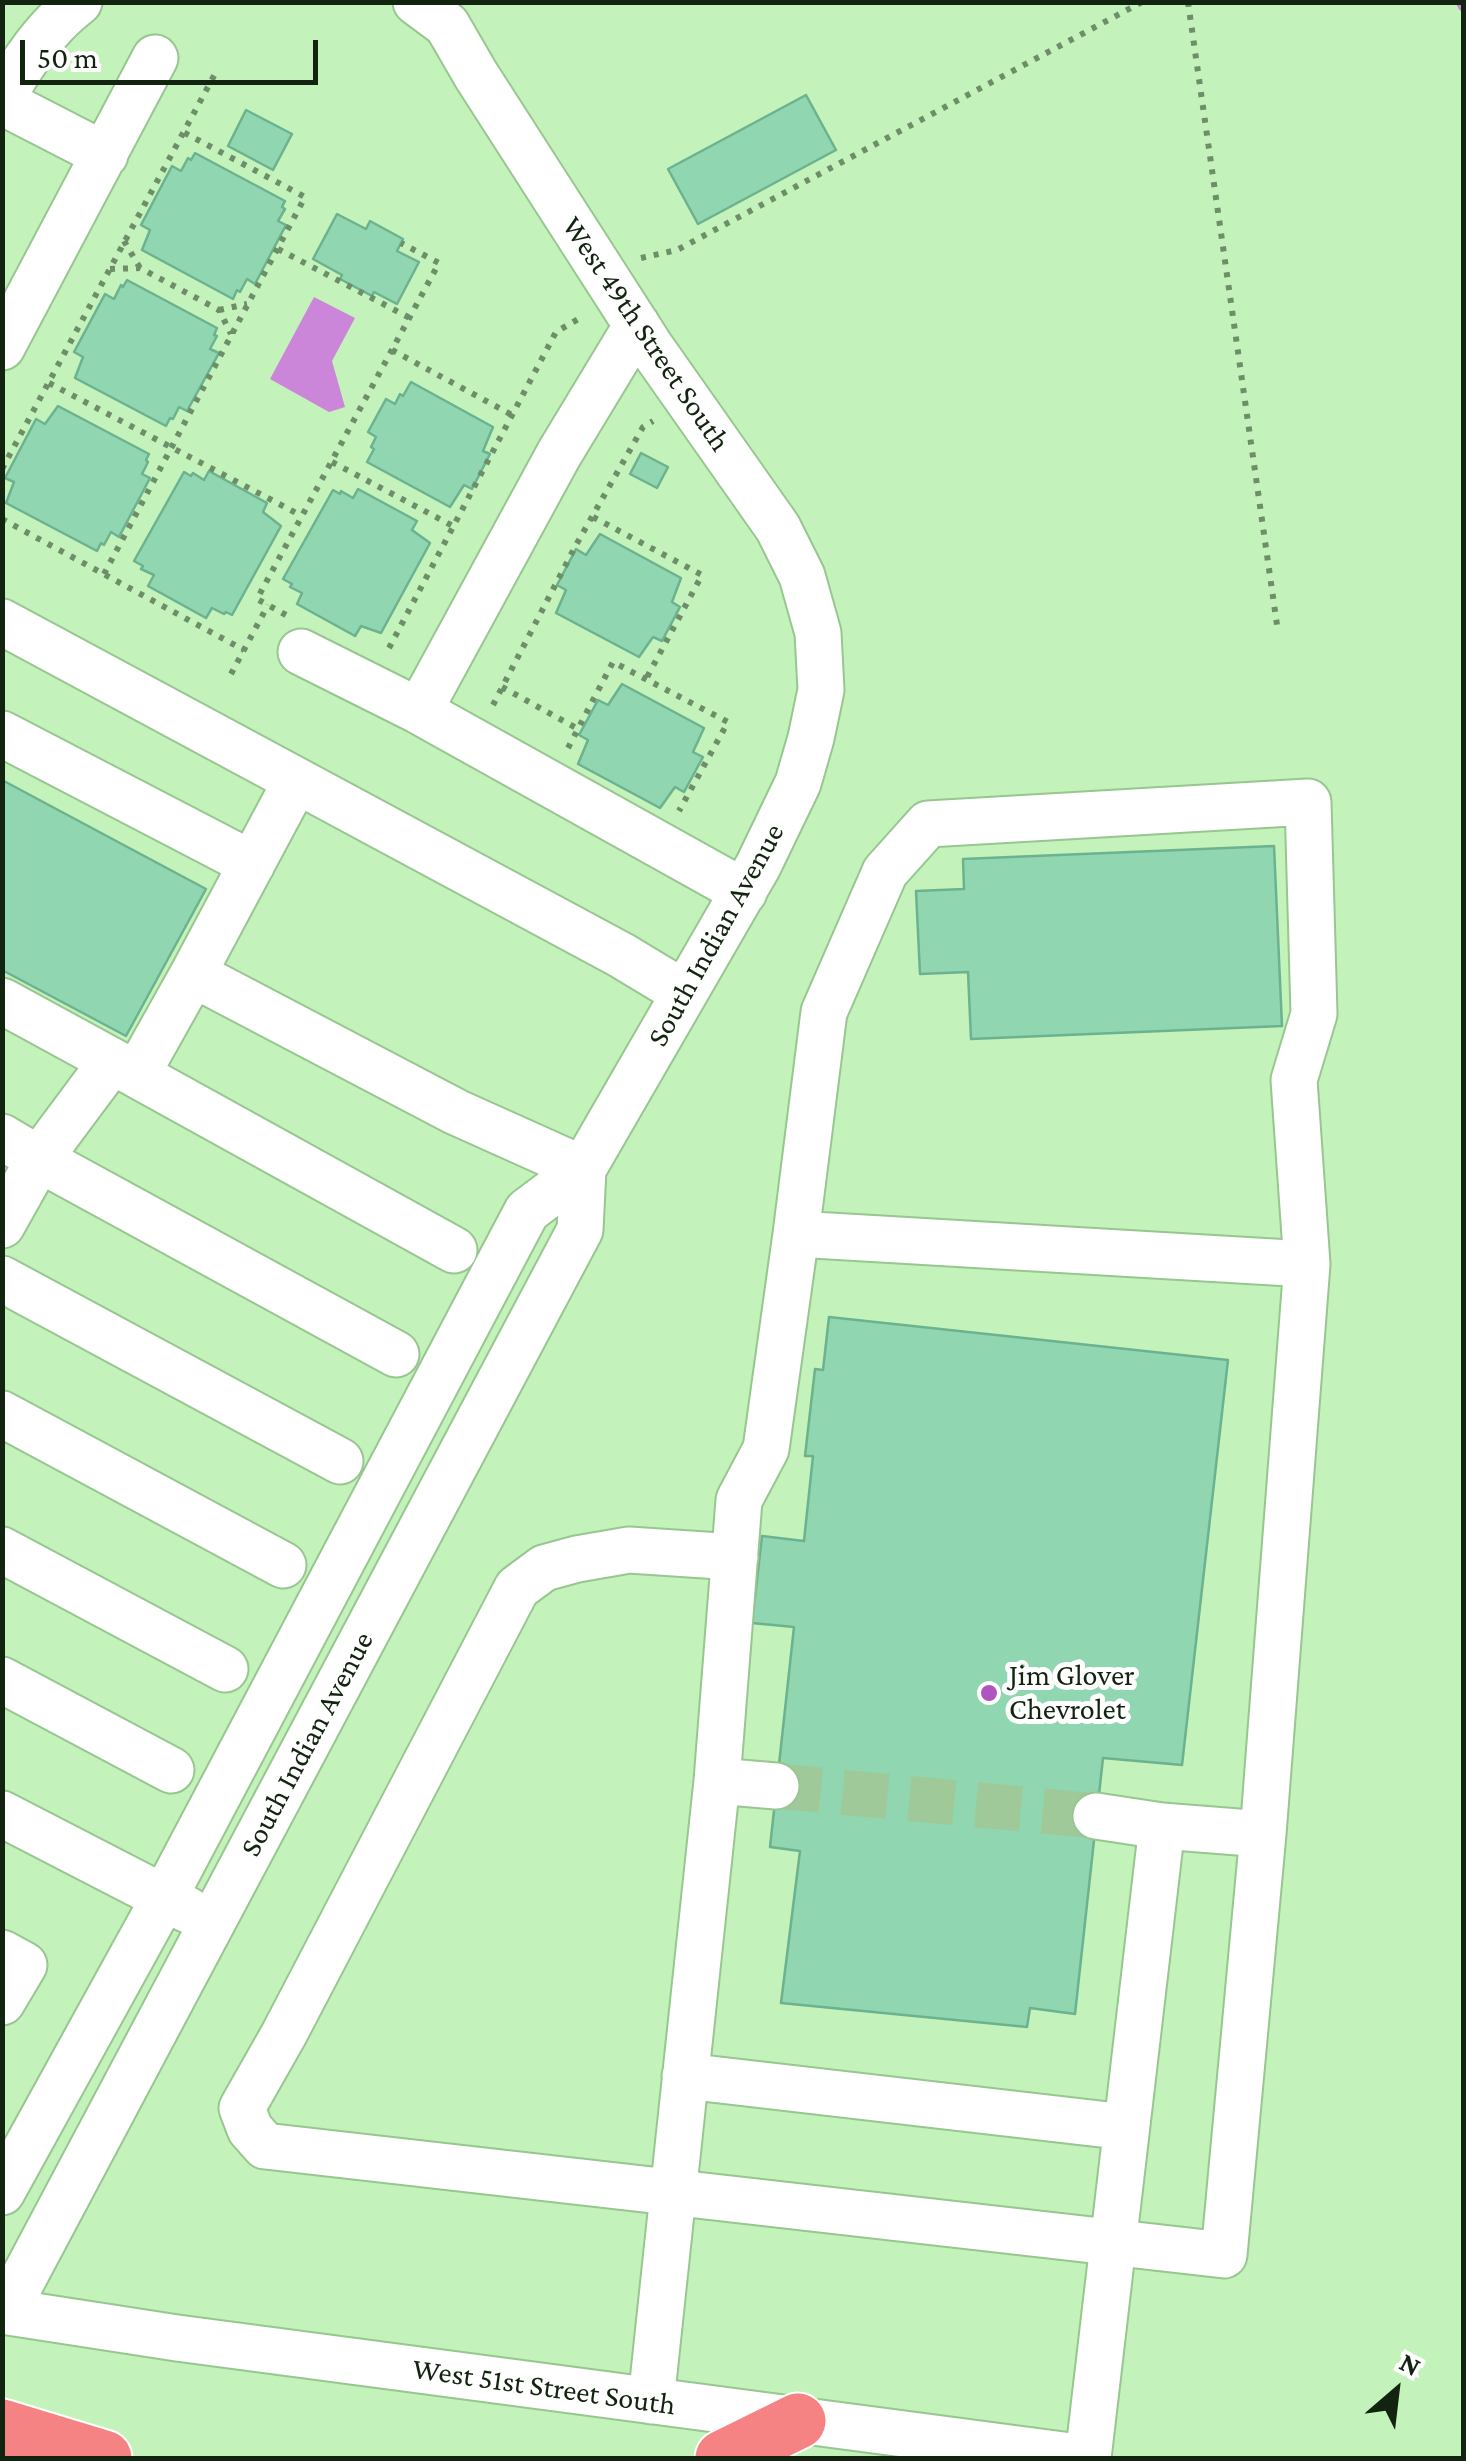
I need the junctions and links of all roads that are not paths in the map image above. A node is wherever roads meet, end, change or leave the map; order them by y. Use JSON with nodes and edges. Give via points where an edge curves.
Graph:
{"nodes":[{"id":1,"x":79,"y":2,"type":"edge"},
{"id":2,"x":416,"y":2,"type":"edge"},
{"id":3,"x":155,"y":58,"type":"dead end"},
{"id":4,"x":2,"y":100,"type":"edge"},
{"id":5,"x":105,"y":155,"type":"junction"},
{"id":6,"x":638,"y":324,"type":"junction"},
{"id":7,"x":2,"y":346,"type":"edge"},
{"id":8,"x":2,"y":622,"type":"edge"},
{"id":9,"x":300,"y":638,"type":"road end"},
{"id":10,"x":821,"y":690,"type":"joint"},
{"id":11,"x":419,"y":711,"type":"junction"},
{"id":12,"x":2,"y":734,"type":"edge"},
{"id":13,"x":296,"y":781,"type":"junction"},
{"id":14,"x":252,"y":864,"type":"junction"},
{"id":15,"x":744,"y":892,"type":"junction"},
{"id":16,"x":193,"y":974,"type":"junction"},
{"id":17,"x":684,"y":993,"type":"junction"},
{"id":18,"x":2,"y":1001,"type":"edge"},
{"id":19,"x":124,"y":1067,"type":"junction"},
{"id":20,"x":21,"y":1148,"type":"edge"},
{"id":21,"x":583,"y":1168,"type":"junction"},
{"id":22,"x":2,"y":1225,"type":"edge"},
{"id":23,"x":796,"y":1234,"type":"junction"},
{"id":24,"x":454,"y":1250,"type":"dead end"},
{"id":25,"x":1307,"y":1264,"type":"junction"},
{"id":26,"x":2,"y":1278,"type":"edge"},
{"id":27,"x":396,"y":1354,"type":"dead end"},
{"id":28,"x":2,"y":1414,"type":"edge"},
{"id":29,"x":340,"y":1461,"type":"dead end"},
{"id":30,"x":2,"y":1550,"type":"edge"},
{"id":31,"x":735,"y":1557,"type":"junction"},
{"id":32,"x":283,"y":1564,"type":"dead end"},
{"id":33,"x":225,"y":1669,"type":"dead end"},
{"id":34,"x":2,"y":1680,"type":"edge"},
{"id":35,"x":171,"y":1770,"type":"dead end"},
{"id":36,"x":717,"y":1781,"type":"junction"},
{"id":37,"x":776,"y":1786,"type":"tunnel mouth"},
{"id":38,"x":2,"y":1814,"type":"edge"},
{"id":39,"x":1096,"y":1816,"type":"tunnel mouth"},
{"id":40,"x":1162,"y":1826,"type":"junction"},
{"id":41,"x":1263,"y":1834,"type":"junction"},
{"id":42,"x":164,"y":1898,"type":"junction"},
{"id":43,"x":212,"y":1923,"type":"junction"},
{"id":44,"x":2,"y":1954,"type":"edge"},
{"id":45,"x":2,"y":2002,"type":"edge"},
{"id":46,"x":686,"y":2076,"type":"junction"},
{"id":47,"x":1126,"y":2127,"type":"junction"},
{"id":48,"x":673,"y":2190,"type":"junction"},
{"id":49,"x":2,"y":2192,"type":"edge"},
{"id":50,"x":1113,"y":2241,"type":"junction"},
{"id":51,"x":4,"y":2311,"type":"edge"},
{"id":52,"x":651,"y":2401,"type":"junction"},
{"id":53,"x":798,"y":2421,"type":"junction"},
{"id":54,"x":2,"y":2426,"type":"edge"},
{"id":55,"x":104,"y":2458,"type":"edge"},
{"id":56,"x":723,"y":2458,"type":"edge"},
{"id":57,"x":1087,"y":2458,"type":"edge"}],
"edges":[{"from":1,"to":4,"type":"street","via":[[21,65]]},
{"from":2,"to":6,"type":"street","name":"West 49th Street South","via":[[447,25],[597,295]]},
{"from":3,"to":5,"type":"street"},
{"from":4,"to":5,"type":"street"},
{"from":5,"to":7,"type":"street"},
{"from":6,"to":10,"type":"street","name":"West 49th Street South","via":[[778,528],[802,576],[818,632]]},
{"from":6,"to":11,"type":"street"},
{"from":8,"to":13,"type":"street"},
{"from":9,"to":11,"type":"street"},
{"from":10,"to":15,"type":"street","name":"South Indian Avenue","via":[[798,783]]},
{"from":11,"to":15,"type":"street"},
{"from":12,"to":14,"type":"street"},
{"from":13,"to":14,"type":"street"},
{"from":13,"to":17,"type":"street"},
{"from":14,"to":16,"type":"street"},
{"from":15,"to":17,"type":"street","name":"South Indian Avenue"},
{"from":16,"to":19,"type":"street"},
{"from":16,"to":21,"type":"street","via":[[456,1112]]},
{"from":17,"to":21,"type":"street","name":"South Indian Avenue"},
{"from":18,"to":19,"type":"street"},
{"from":19,"to":20,"type":"street"},
{"from":19,"to":24,"type":"street"},
{"from":20,"to":22,"type":"street"},
{"from":20,"to":27,"type":"street"},
{"from":21,"to":42,"type":"street","name":"South Indian Avenue","via":[[527,1211]]},
{"from":21,"to":43,"type":"street","name":"South Indian Avenue","via":[[580,1230]]},
{"from":23,"to":25,"type":"street"},
{"from":23,"to":25,"type":"street","via":[[824,1012],[885,872],[928,824],[1308,802],[1314,1014],[1294,1080]]},
{"from":23,"to":31,"type":"street","via":[[766,1449],[739,1500]]},
{"from":25,"to":41,"type":"street"},
{"from":26,"to":29,"type":"street"},
{"from":28,"to":32,"type":"street"},
{"from":30,"to":33,"type":"street"},
{"from":31,"to":36,"type":"street"},
{"from":31,"to":48,"type":"street","via":[[629,1550],[544,1568],[517,1588],[242,2108],[265,2146]]},
{"from":34,"to":35,"type":"street"},
{"from":36,"to":37,"type":"street"},
{"from":36,"to":46,"type":"street"},
{"from":38,"to":42,"type":"street"},
{"from":39,"to":40,"type":"street"},
{"from":40,"to":41,"type":"street"},
{"from":40,"to":47,"type":"street"},
{"from":41,"to":50,"type":"street","via":[[1224,2255]]},
{"from":42,"to":43,"type":"street"},
{"from":42,"to":49,"type":"street","name":"South Indian Avenue"},
{"from":43,"to":51,"type":"street","name":"South Indian Avenue"},
{"from":44,"to":45,"type":"street","via":[[24,1965]]},
{"from":46,"to":47,"type":"street"},
{"from":46,"to":48,"type":"street"},
{"from":47,"to":50,"type":"street"},
{"from":48,"to":50,"type":"street"},
{"from":48,"to":52,"type":"street"},
{"from":50,"to":57,"type":"street"},
{"from":51,"to":52,"type":"street","name":"West 51st Street South"},
{"from":52,"to":53,"type":"street","name":"West 51st Street South"},
{"from":53,"to":56,"type":"highway"},
{"from":53,"to":57,"type":"street","name":"West 51st Street South"},
{"from":54,"to":55,"type":"highway"}]}
